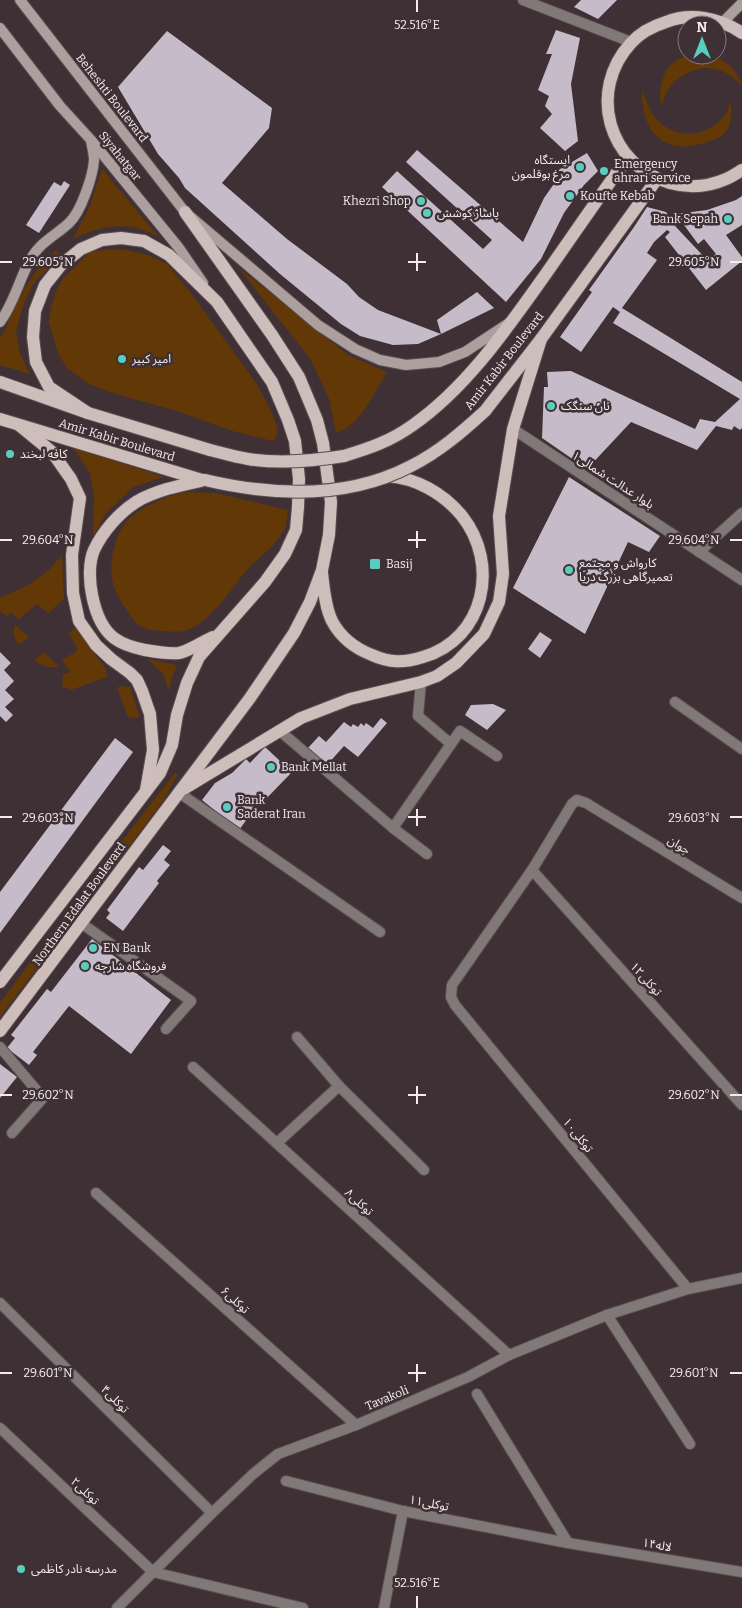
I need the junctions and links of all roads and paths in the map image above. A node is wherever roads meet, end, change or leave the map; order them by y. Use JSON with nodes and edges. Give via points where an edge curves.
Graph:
{"nodes":[{"id":1,"x":20,"y":0,"type":"edge"},
{"id":2,"x":523,"y":0,"type":"edge"},
{"id":3,"x":742,"y":3,"type":"edge"},
{"id":4,"x":727,"y":18,"type":"edge"},
{"id":5,"x":677,"y":19,"type":"edge"},
{"id":6,"x":727,"y":24,"type":"edge"},
{"id":7,"x":0,"y":28,"type":"edge"},
{"id":8,"x":742,"y":33,"type":"edge"},
{"id":9,"x":631,"y":42,"type":"junction"},
{"id":10,"x":91,"y":140,"type":"junction"},
{"id":11,"x":628,"y":157,"type":"junction"},
{"id":12,"x":742,"y":170,"type":"edge"},
{"id":13,"x":658,"y":179,"type":"junction"},
{"id":14,"x":185,"y":212,"type":"junction"},
{"id":15,"x":217,"y":302,"type":"junction"},
{"id":16,"x":514,"y":319,"type":"junction"},
{"id":17,"x":0,"y":322,"type":"edge"},
{"id":18,"x":541,"y":339,"type":"junction"},
{"id":19,"x":0,"y":382,"type":"edge"},
{"id":20,"x":88,"y":413,"type":"junction"},
{"id":21,"x":0,"y":419,"type":"edge"},
{"id":22,"x":19,"y":425,"type":"junction"},
{"id":23,"x":513,"y":429,"type":"junction"},
{"id":24,"x":387,"y":476,"type":"junction"},
{"id":25,"x":205,"y":480,"type":"junction"},
{"id":26,"x":742,"y":512,"type":"edge"},
{"id":27,"x":700,"y":552,"type":"junction"},
{"id":28,"x":322,"y":570,"type":"junction"},
{"id":29,"x":742,"y":580,"type":"edge"},
{"id":30,"x":217,"y":635,"type":"junction"},
{"id":31,"x":421,"y":682,"type":"junction"},
{"id":32,"x":675,"y":702,"type":"dead end"},
{"id":33,"x":280,"y":731,"type":"junction"},
{"id":34,"x":451,"y":744,"type":"junction"},
{"id":35,"x":742,"y":749,"type":"edge"},
{"id":36,"x":497,"y":756,"type":"dead end"},
{"id":37,"x":178,"y":792,"type":"junction"},
{"id":38,"x":145,"y":795,"type":"junction"},
{"id":39,"x":393,"y":828,"type":"junction"},
{"id":40,"x":427,"y":854,"type":"dead end"},
{"id":41,"x":532,"y":870,"type":"junction"},
{"id":42,"x":742,"y":898,"type":"edge"},
{"id":43,"x":81,"y":923,"type":"junction"},
{"id":44,"x":380,"y":932,"type":"dead end"},
{"id":45,"x":0,"y":982,"type":"edge"},
{"id":46,"x":166,"y":1029,"type":"dead end"},
{"id":47,"x":0,"y":1031,"type":"edge"},
{"id":48,"x":297,"y":1037,"type":"dead end"},
{"id":49,"x":0,"y":1047,"type":"edge"},
{"id":50,"x":193,"y":1067,"type":"dead end"},
{"id":51,"x":339,"y":1086,"type":"junction"},
{"id":52,"x":742,"y":1105,"type":"edge"},
{"id":53,"x":12,"y":1133,"type":"dead end"},
{"id":54,"x":277,"y":1143,"type":"junction"},
{"id":55,"x":424,"y":1170,"type":"dead end"},
{"id":56,"x":96,"y":1193,"type":"dead end"},
{"id":57,"x":742,"y":1278,"type":"edge"},
{"id":58,"x":688,"y":1289,"type":"junction"},
{"id":59,"x":0,"y":1303,"type":"edge"},
{"id":60,"x":607,"y":1315,"type":"junction"},
{"id":61,"x":509,"y":1355,"type":"junction"},
{"id":62,"x":477,"y":1394,"type":"dead end"},
{"id":63,"x":356,"y":1425,"type":"junction"},
{"id":64,"x":0,"y":1428,"type":"edge"},
{"id":65,"x":690,"y":1444,"type":"dead end"},
{"id":66,"x":286,"y":1481,"type":"dead end"},
{"id":67,"x":403,"y":1511,"type":"junction"},
{"id":68,"x":212,"y":1512,"type":"junction"},
{"id":69,"x":568,"y":1543,"type":"junction"},
{"id":70,"x":153,"y":1572,"type":"junction"},
{"id":71,"x":742,"y":1572,"type":"edge"},
{"id":72,"x":117,"y":1608,"type":"edge"},
{"id":73,"x":303,"y":1608,"type":"edge"},
{"id":74,"x":384,"y":1608,"type":"edge"}],
"edges":[{"from":1,"to":14,"type":"main road","name":"Beheshti Boulevard"},
{"from":2,"to":9,"type":"street"},
{"from":3,"to":4,"type":"main road"},
{"from":5,"to":9,"type":"main road","via":[[651,27]]},
{"from":6,"to":8,"type":"main road"},
{"from":7,"to":10,"type":"main road","name":"Siyahatgar","via":[[60,106]]},
{"from":9,"to":11,"type":"main road","via":[[616,62],[608,86],[608,112],[614,136]]},
{"from":10,"to":15,"type":"main road","name":"Siyahatgar","via":[[179,248]]},
{"from":10,"to":17,"type":"main road","via":[[92,177],[82,202],[71,222],[41,244],[30,260]]},
{"from":11,"to":13,"type":"main road","via":[[641,170]]},
{"from":11,"to":16,"type":"main road","name":"Amir Kabir Boulevard"},
{"from":12,"to":13,"type":"main road","via":[[725,180],[703,186],[680,186]]},
{"from":13,"to":18,"type":"main road","name":"Amir Kabir Boulevard"},
{"from":14,"to":16,"type":"main road","name":"Beheshti Boulevard","via":[[318,325],[354,349],[380,360],[406,365],[439,362],[465,352]]},
{"from":14,"to":28,"type":"main road","via":[[299,377],[317,420],[324,443],[330,502],[329,535]]},
{"from":15,"to":20,"type":"main road","name":"Northern Edalat Boulevard","via":[[169,255],[144,241],[102,240],[80,248],[45,285],[35,311],[33,337],[36,362],[49,387]]},
{"from":15,"to":30,"type":"main road","name":"Northern Edalat Boulevard","via":[[272,382],[295,441],[299,479],[296,530],[285,554],[245,606]]},
{"from":16,"to":20,"type":"main road","name":"Amir Kabir Boulevard","bridge":true,"via":[[464,379],[413,426],[381,444],[344,456],[318,460],[247,459]]},
{"from":18,"to":23,"type":"main road"},
{"from":18,"to":24,"type":"main road","name":"Amir Kabir Boulevard","bridge":true,"via":[[485,411],[462,432],[411,466]]},
{"from":19,"to":20,"type":"main road","name":"Amir Kabir Boulevard"},
{"from":21,"to":22,"type":"main road","name":"Amir Kabir Boulevard"},
{"from":22,"to":25,"type":"main road","name":"Amir Kabir Boulevard"},
{"from":22,"to":38,"type":"main road","via":[[52,452],[71,478],[80,498],[72,556],[72,593],[79,621],[96,645],[130,673],[142,691],[150,714],[153,750]]},
{"from":23,"to":27,"type":"street","name":"بلوار عدالت شمالی۱"},
{"from":23,"to":31,"type":"main road","via":[[499,516],[503,574],[499,602],[484,634],[472,648],[437,676]]},
{"from":24,"to":25,"type":"main road","name":"Amir Kabir Boulevard","bridge":true,"via":[[342,489],[304,491],[255,490]]},
{"from":24,"to":28,"type":"main road","via":[[414,482],[437,492],[465,520],[475,537],[484,578],[472,621],[456,640],[433,654],[408,662],[384,660],[357,649],[339,632],[331,619]]},
{"from":25,"to":30,"type":"main road","via":[[156,494],[121,514],[104,532],[93,552],[89,578],[99,620],[113,638],[135,648],[180,653]]},
{"from":26,"to":27,"type":"street"},
{"from":27,"to":29,"type":"street","name":"بلوار عدالت شمالی۱"},
{"from":28,"to":37,"type":"main road","name":"Northern Edalat Boulevard","via":[[310,602],[286,645]]},
{"from":30,"to":38,"type":"main road","name":"Northern Edalat Boulevard","via":[[199,657],[177,715],[172,745],[160,774]]},
{"from":31,"to":33,"type":"main road","via":[[350,699],[301,718]]},
{"from":31,"to":34,"type":"street","via":[[418,716]]},
{"from":32,"to":35,"type":"street"},
{"from":33,"to":37,"type":"main road"},
{"from":33,"to":39,"type":"street"},
{"from":34,"to":36,"type":"street","via":[[460,731]]},
{"from":34,"to":39,"type":"street"},
{"from":37,"to":43,"type":"main road","name":"Northern Edalat Boulevard"},
{"from":37,"to":44,"type":"street"},
{"from":38,"to":45,"type":"main road","name":"Northern Edalat Boulevard"},
{"from":39,"to":40,"type":"street"},
{"from":41,"to":42,"type":"street","name":"جوان","via":[[577,800]]},
{"from":41,"to":52,"type":"street","name":"توکلی۱۲"},
{"from":41,"to":58,"type":"street","name":"۱۰توکلی","via":[[452,985],[451,997],[454,1005]]},
{"from":43,"to":46,"type":"street","via":[[191,1001]]},
{"from":43,"to":47,"type":"main road","name":"Northern Edalat Boulevard"},
{"from":48,"to":51,"type":"street"},
{"from":49,"to":53,"type":"street","via":[[43,1098]]},
{"from":50,"to":54,"type":"street","name":"توکلی۸"},
{"from":51,"to":54,"type":"street"},
{"from":51,"to":55,"type":"street"},
{"from":54,"to":61,"type":"street","name":"توکلی۸"},
{"from":56,"to":63,"type":"street","name":"توکلی۶"},
{"from":57,"to":58,"type":"street","name":"Tavakoli"},
{"from":58,"to":60,"type":"street","name":"Tavakoli"},
{"from":59,"to":68,"type":"street","name":"توکلی۴"},
{"from":60,"to":61,"type":"street","name":"Tavakoli"},
{"from":60,"to":65,"type":"street"},
{"from":61,"to":63,"type":"street","name":"Tavakoli","via":[[468,1377]]},
{"from":62,"to":69,"type":"street"},
{"from":63,"to":68,"type":"street","name":"Tavakoli","via":[[278,1454]]},
{"from":64,"to":70,"type":"street","name":"توکلی۲"},
{"from":66,"to":67,"type":"street","name":"توکلی۱۱"},
{"from":67,"to":69,"type":"street","name":"توکلی۱۱"},
{"from":67,"to":74,"type":"street"},
{"from":68,"to":70,"type":"street","name":"Tavakoli"},
{"from":69,"to":71,"type":"street","name":"لاله۱۴"},
{"from":70,"to":72,"type":"street","name":"Tavakoli"},
{"from":70,"to":73,"type":"street"}]}
